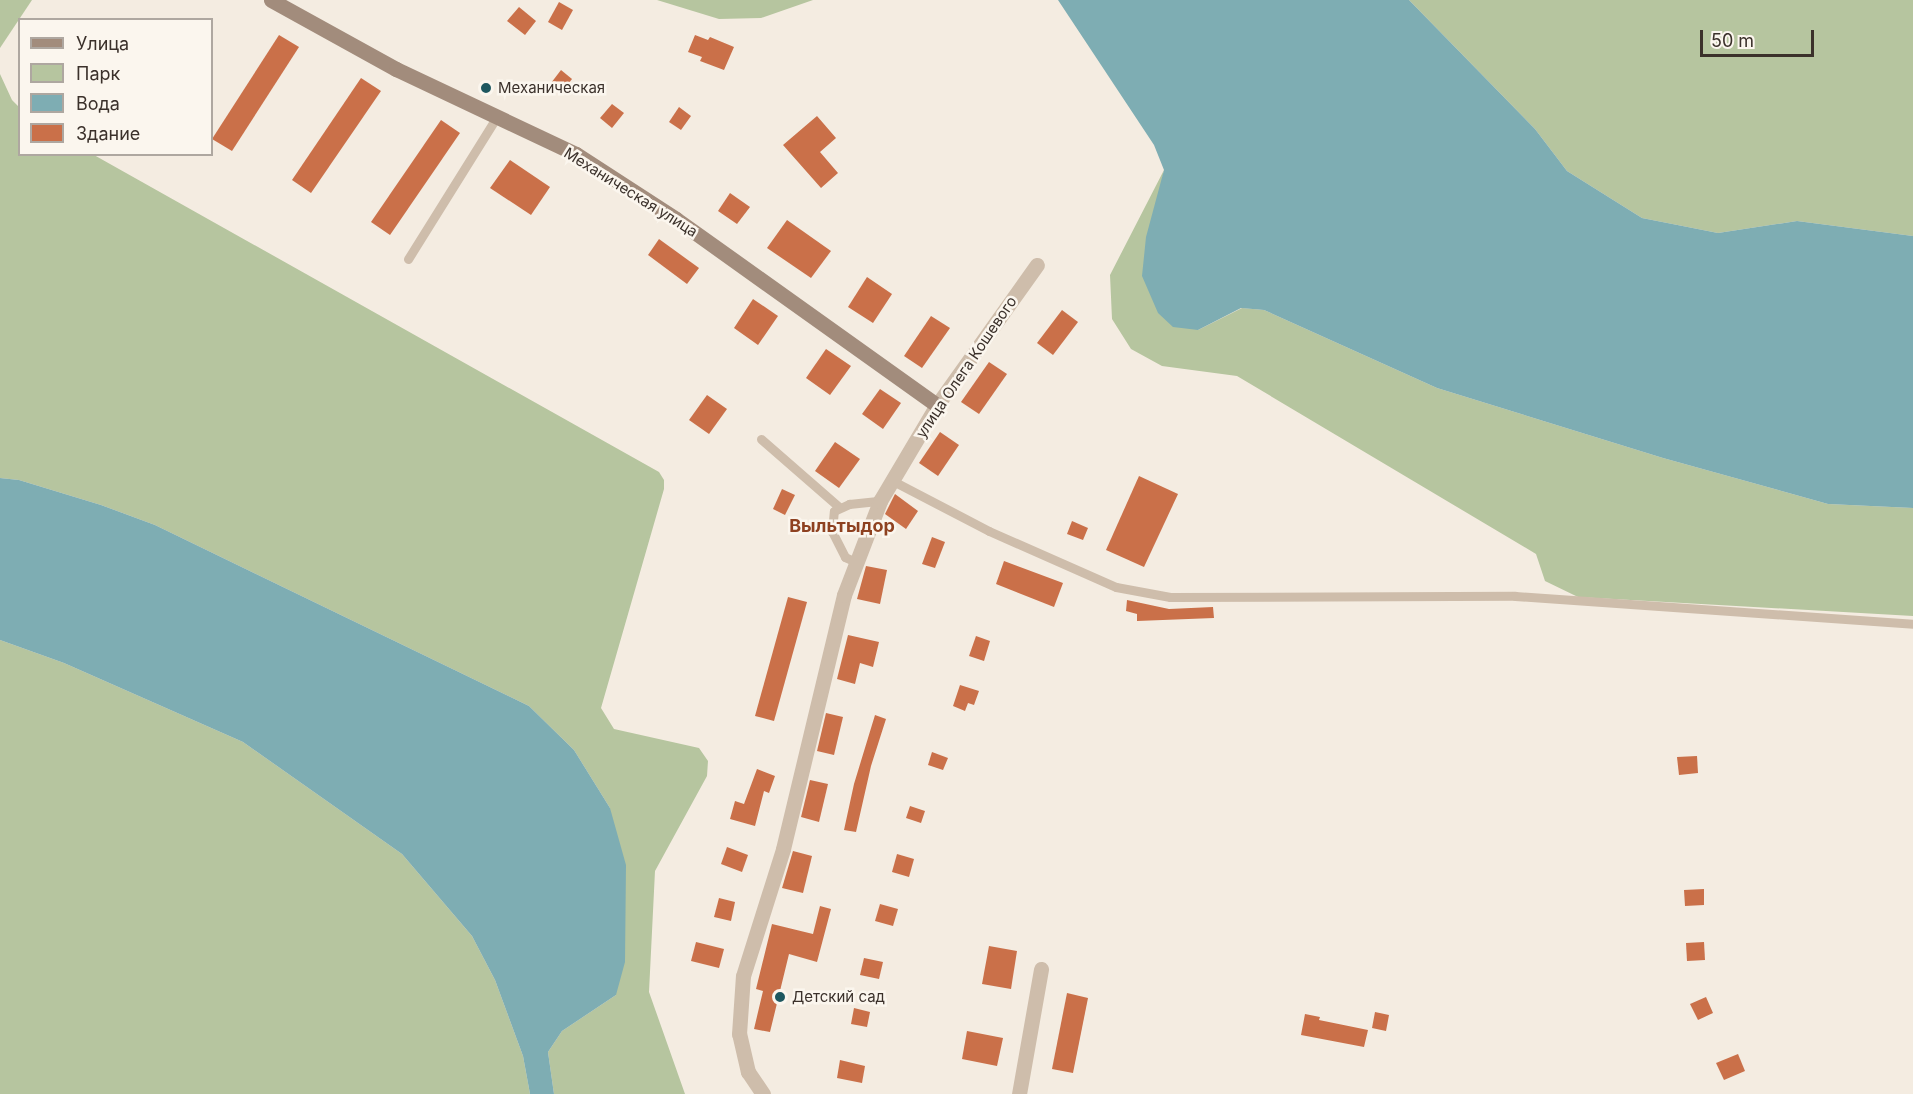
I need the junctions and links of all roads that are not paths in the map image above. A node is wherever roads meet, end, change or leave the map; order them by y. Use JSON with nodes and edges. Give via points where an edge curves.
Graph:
{"nodes":[{"id":1,"x":271,"y":0,"type":"edge"},
{"id":2,"x":496,"y":118,"type":"junction"},
{"id":3,"x":408,"y":259,"type":"dead end"},
{"id":4,"x":1037,"y":265,"type":"dead end"},
{"id":5,"x":937,"y":405,"type":"junction"},
{"id":6,"x":761,"y":439,"type":"dead end"},
{"id":7,"x":893,"y":482,"type":"junction"},
{"id":8,"x":880,"y":501,"type":"junction"},
{"id":9,"x":839,"y":507,"type":"junction"},
{"id":10,"x":856,"y":562,"type":"junction"},
{"id":11,"x":1913,"y":624,"type":"edge"},
{"id":12,"x":1041,"y":969,"type":"dead end"},
{"id":13,"x":763,"y":1094,"type":"edge"},
{"id":14,"x":1019,"y":1094,"type":"edge"}],
"edges":[{"from":1,"to":2,"type":"street","name":"Механическая улица","via":[[396,69]]},
{"from":2,"to":3,"type":"lane"},
{"from":2,"to":5,"type":"street","name":"Механическая улица","via":[[576,154],[676,219]]},
{"from":4,"to":5,"type":"street","name":"улица Олега Кошевого"},
{"from":5,"to":7,"type":"street","name":"улица Олега Кошевого"},
{"from":6,"to":9,"type":"lane"},
{"from":7,"to":8,"type":"street","name":"улица Олега Кошевого"},
{"from":7,"to":11,"type":"lane","via":[[989,531],[1116,586],[1170,597],[1515,596]]},
{"from":8,"to":9,"type":"lane"},
{"from":8,"to":10,"type":"street","name":"улица Олега Кошевого"},
{"from":9,"to":10,"type":"lane","via":[[833,515],[832,532],[845,557]]},
{"from":10,"to":13,"type":"street","name":"улица Олега Кошевого","via":[[844,595],[783,849],[743,976],[739,1034],[748,1072]]},
{"from":12,"to":14,"type":"street"}]}
